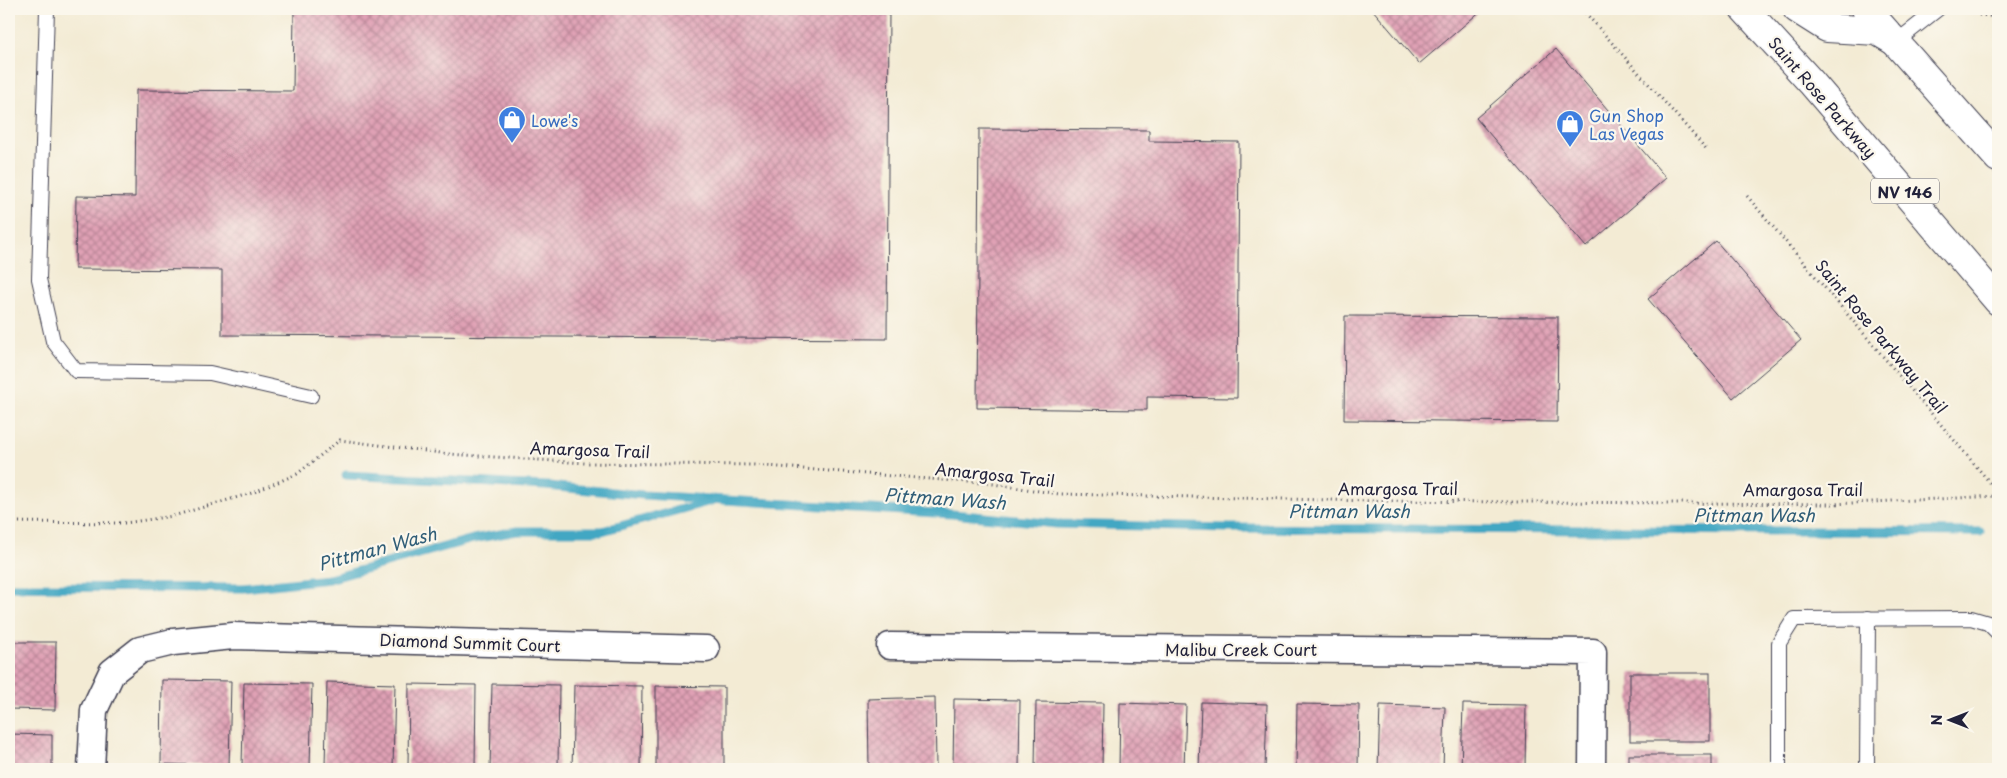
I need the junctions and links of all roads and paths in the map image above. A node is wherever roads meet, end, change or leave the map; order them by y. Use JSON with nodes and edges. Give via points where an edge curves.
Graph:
{"nodes":[{"id":1,"x":47,"y":9,"type":"edge"},
{"id":2,"x":1582,"y":9,"type":"edge"},
{"id":3,"x":1744,"y":9,"type":"edge"},
{"id":4,"x":1797,"y":9,"type":"edge"},
{"id":5,"x":1938,"y":9,"type":"edge"},
{"id":6,"x":1870,"y":10,"type":"edge"},
{"id":7,"x":1979,"y":15,"type":"dead end"},
{"id":8,"x":1998,"y":17,"type":"edge"},
{"id":9,"x":1896,"y":42,"type":"junction"},
{"id":10,"x":1708,"y":151,"type":"dead end"},
{"id":11,"x":1998,"y":158,"type":"edge"},
{"id":12,"x":1747,"y":196,"type":"dead end"},
{"id":13,"x":1998,"y":300,"type":"edge"},
{"id":14,"x":311,"y":396,"type":"dead end"},
{"id":15,"x":1998,"y":492,"type":"edge"},
{"id":16,"x":1998,"y":496,"type":"edge"},
{"id":17,"x":9,"y":522,"type":"edge"},
{"id":18,"x":1868,"y":618,"type":"junction"},
{"id":19,"x":1998,"y":632,"type":"edge"},
{"id":20,"x":890,"y":646,"type":"dead end"},
{"id":21,"x":706,"y":649,"type":"dead end"},
{"id":22,"x":92,"y":769,"type":"edge"},
{"id":23,"x":1592,"y":769,"type":"edge"},
{"id":24,"x":1779,"y":769,"type":"edge"},
{"id":25,"x":1867,"y":769,"type":"edge"}],
"edges":[{"from":1,"to":14,"type":"lane","via":[[39,279],[53,341],[76,371],[210,373]]},
{"from":2,"to":10,"type":"path"},
{"from":3,"to":13,"type":"highway","name":"Saint Rose Parkway","number":"NV 146"},
{"from":4,"to":9,"type":"highway","via":[[1827,28],[1877,30]]},
{"from":5,"to":9,"type":"lane"},
{"from":6,"to":9,"type":"highway"},
{"from":7,"to":8,"type":"path"},
{"from":9,"to":11,"type":"highway"},
{"from":12,"to":15,"type":"path","name":"Saint Rose Parkway Trail"},
{"from":16,"to":17,"type":"path","name":"Amargosa Trail","via":[[1831,504],[1354,501],[1059,494],[993,484],[754,465],[585,463],[449,454],[340,440],[297,474],[252,493],[173,516],[126,523]]},
{"from":18,"to":19,"type":"lane","via":[[1971,618],[1988,623]]},
{"from":18,"to":24,"type":"lane","via":[[1794,619],[1779,643]]},
{"from":18,"to":25,"type":"lane"},
{"from":20,"to":23,"type":"street","name":"Malibu Creek Court","via":[[1593,652]]},
{"from":21,"to":22,"type":"street","name":"Diamond Summit Court","via":[[233,636],[173,642],[140,650],[112,672],[94,710]]}]}
